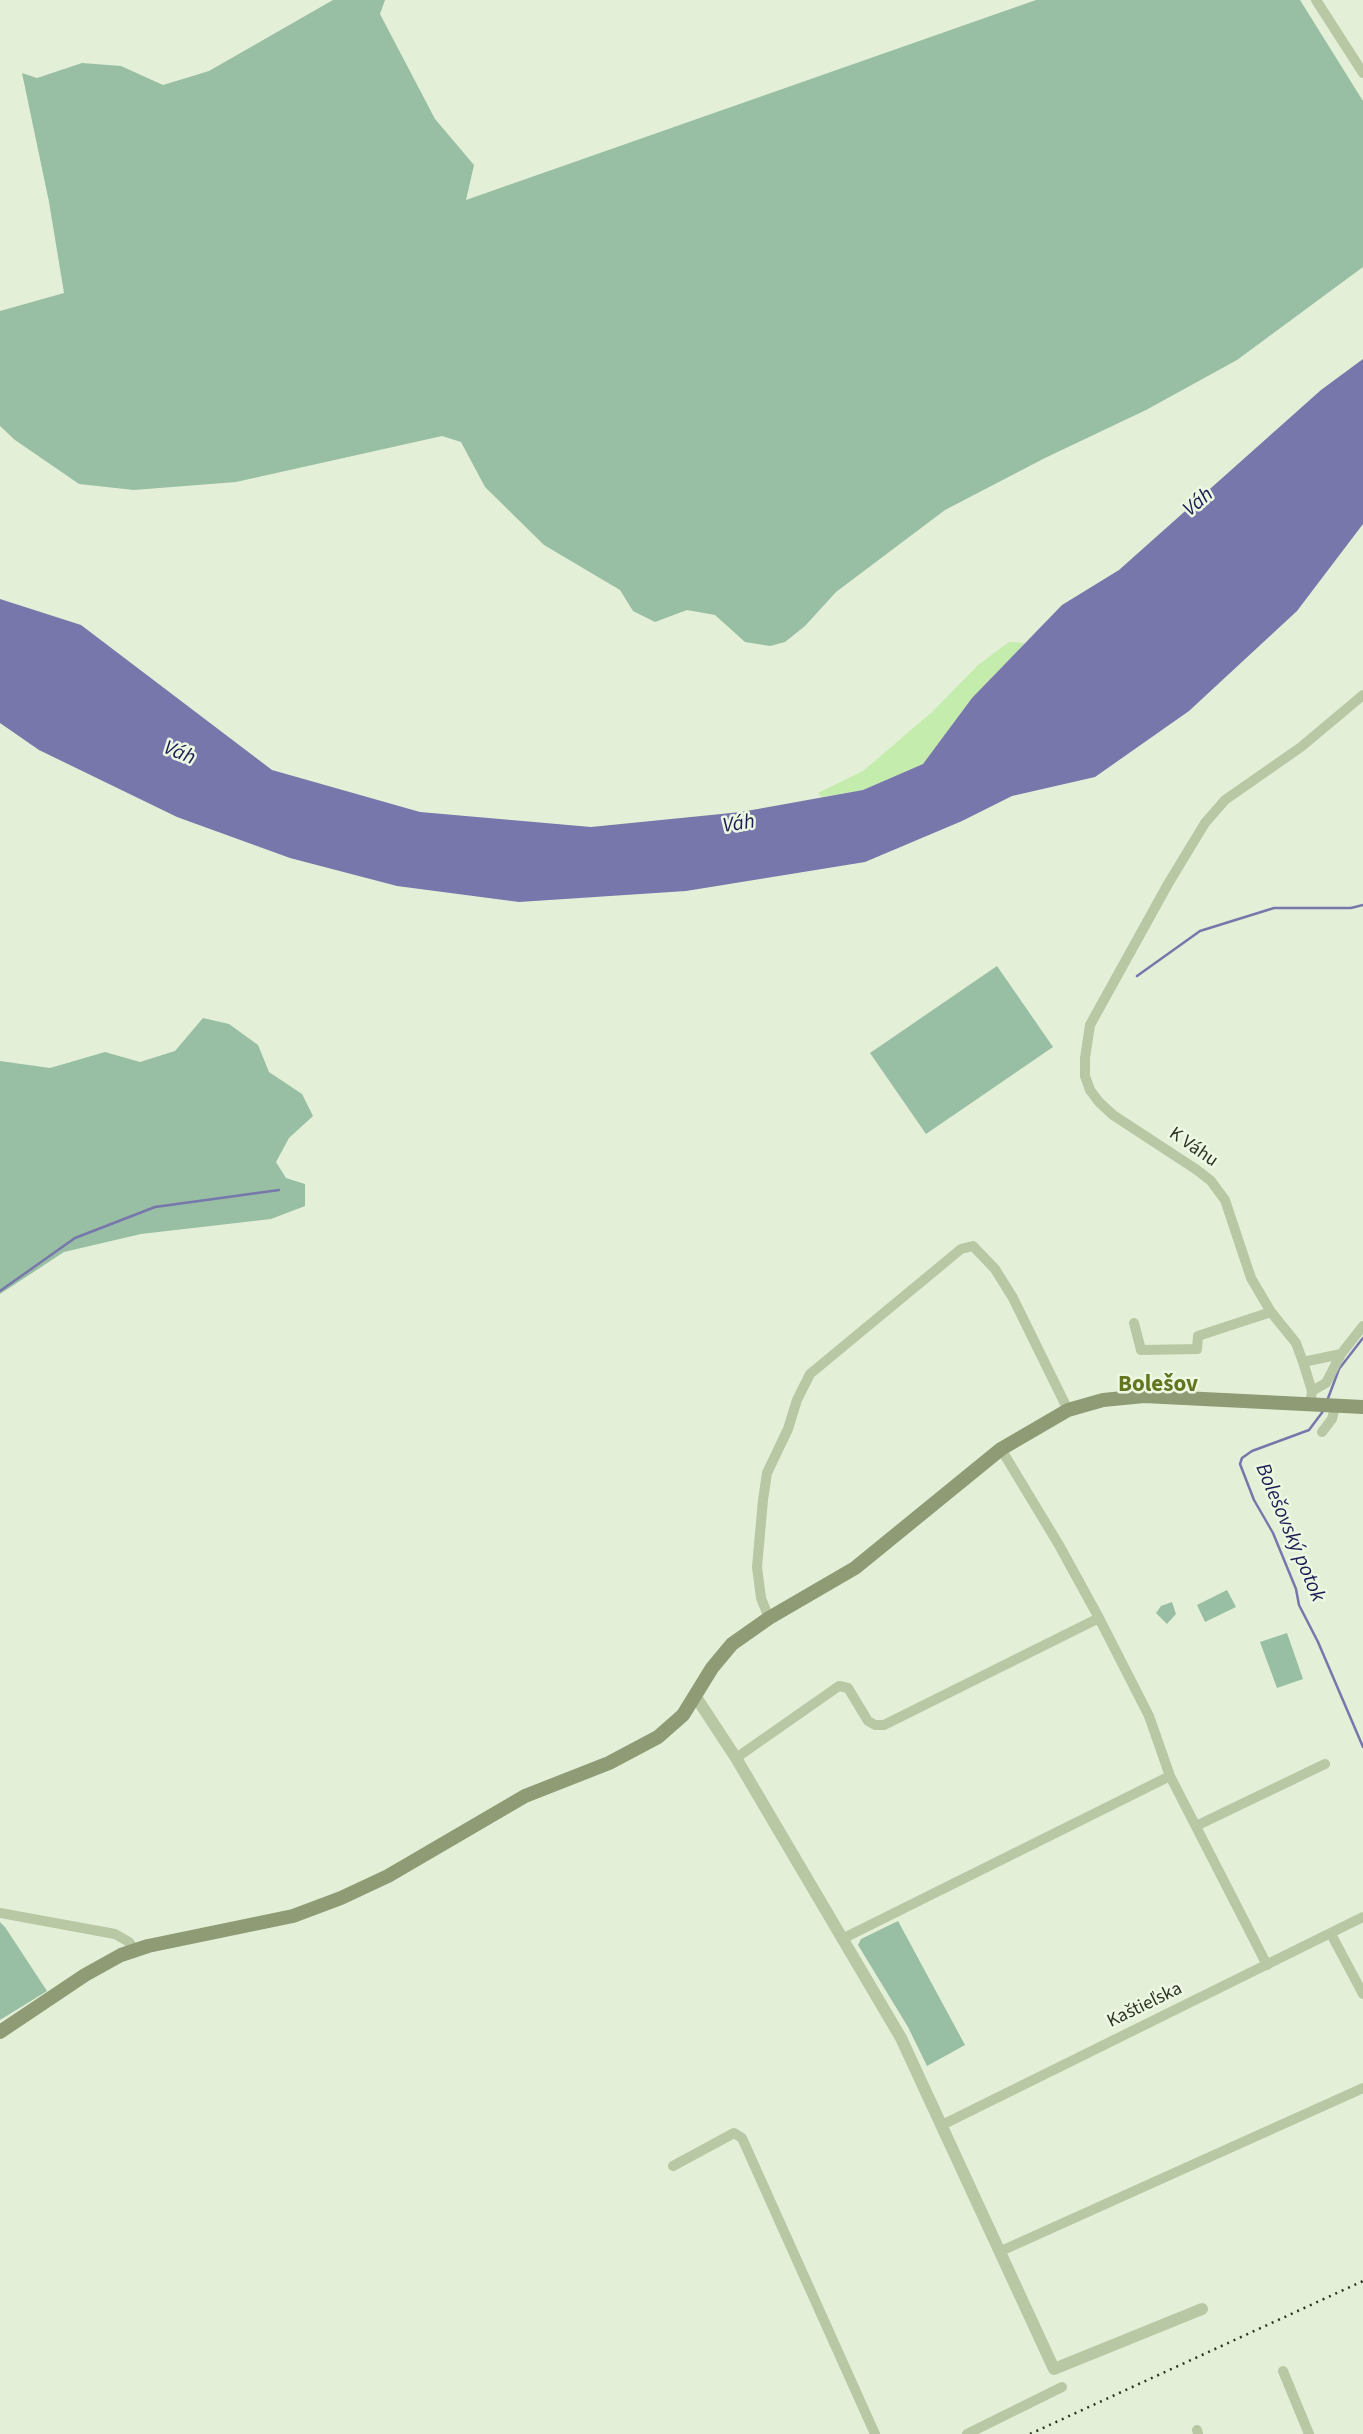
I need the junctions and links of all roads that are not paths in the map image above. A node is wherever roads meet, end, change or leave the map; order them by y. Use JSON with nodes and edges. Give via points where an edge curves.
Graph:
{"nodes":[{"id":1,"x":1316,"y":0,"type":"edge"},
{"id":2,"x":1363,"y":73,"type":"edge"},
{"id":3,"x":1363,"y":695,"type":"edge"},
{"id":4,"x":1271,"y":1312,"type":"junction"},
{"id":5,"x":1134,"y":1324,"type":"dead end"},
{"id":6,"x":1363,"y":1326,"type":"edge"},
{"id":7,"x":1341,"y":1354,"type":"junction"},
{"id":8,"x":1303,"y":1362,"type":"junction"},
{"id":9,"x":1321,"y":1403,"type":"junction"},
{"id":10,"x":1363,"y":1407,"type":"edge"},
{"id":11,"x":1068,"y":1410,"type":"junction"},
{"id":12,"x":1322,"y":1432,"type":"dead end"},
{"id":13,"x":1001,"y":1449,"type":"junction"},
{"id":14,"x":1099,"y":1618,"type":"junction"},
{"id":15,"x":769,"y":1619,"type":"junction"},
{"id":16,"x":696,"y":1697,"type":"junction"},
{"id":17,"x":736,"y":1758,"type":"junction"},
{"id":18,"x":1325,"y":1764,"type":"dead end"},
{"id":19,"x":1170,"y":1776,"type":"junction"},
{"id":20,"x":1196,"y":1826,"type":"junction"},
{"id":21,"x":0,"y":1913,"type":"edge"},
{"id":22,"x":1363,"y":1917,"type":"edge"},
{"id":23,"x":1331,"y":1934,"type":"junction"},
{"id":24,"x":842,"y":1940,"type":"junction"},
{"id":25,"x":134,"y":1950,"type":"junction"},
{"id":26,"x":1267,"y":1965,"type":"junction"},
{"id":27,"x":1363,"y":1994,"type":"edge"},
{"id":28,"x":0,"y":2032,"type":"edge"},
{"id":29,"x":1363,"y":2088,"type":"edge"},
{"id":30,"x":942,"y":2125,"type":"junction"},
{"id":31,"x":673,"y":2166,"type":"dead end"},
{"id":32,"x":1001,"y":2251,"type":"junction"},
{"id":33,"x":1202,"y":2309,"type":"dead end"},
{"id":34,"x":1283,"y":2371,"type":"dead end"},
{"id":35,"x":1062,"y":2387,"type":"dead end"},
{"id":36,"x":875,"y":2434,"type":"edge"},
{"id":37,"x":967,"y":2434,"type":"edge"},
{"id":38,"x":1309,"y":2434,"type":"edge"}],
"edges":[{"from":1,"to":2,"type":"street"},
{"from":3,"to":4,"type":"street","name":"K Váhu","via":[[1301,747],[1238,790],[1205,823],[1090,1025],[1085,1058],[1090,1090],[1113,1115],[1197,1170],[1225,1200],[1247,1269]]},
{"from":4,"to":5,"type":"street","via":[[1198,1336],[1197,1349],[1141,1350]]},
{"from":4,"to":8,"type":"street","name":"K Váhu","via":[[1296,1343]]},
{"from":6,"to":7,"type":"street"},
{"from":7,"to":8,"type":"street"},
{"from":7,"to":9,"type":"street","via":[[1325,1383]]},
{"from":8,"to":9,"type":"street","name":"K Váhu"},
{"from":9,"to":10,"type":"main road"},
{"from":9,"to":11,"type":"main road","via":[[1140,1396]]},
{"from":9,"to":12,"type":"street","via":[[1332,1419]]},
{"from":11,"to":13,"type":"main road"},
{"from":11,"to":15,"type":"street","via":[[995,1269],[973,1246],[961,1249],[810,1374],[767,1474],[757,1567]]},
{"from":13,"to":14,"type":"street"},
{"from":13,"to":15,"type":"main road","via":[[855,1568]]},
{"from":14,"to":17,"type":"street","via":[[884,1725],[868,1721],[848,1688],[839,1686]]},
{"from":14,"to":19,"type":"street","via":[[1149,1716]]},
{"from":15,"to":16,"type":"main road","via":[[732,1644]]},
{"from":16,"to":17,"type":"street"},
{"from":16,"to":25,"type":"main road","via":[[658,1737],[500,1809],[364,1889],[293,1916]]},
{"from":17,"to":24,"type":"street"},
{"from":18,"to":20,"type":"street"},
{"from":19,"to":20,"type":"street"},
{"from":19,"to":24,"type":"street"},
{"from":20,"to":26,"type":"street"},
{"from":21,"to":25,"type":"street","via":[[115,1934]]},
{"from":22,"to":23,"type":"street","name":"Kaštieľska"},
{"from":23,"to":26,"type":"street","name":"Kaštieľska"},
{"from":23,"to":27,"type":"street"},
{"from":24,"to":30,"type":"street","via":[[901,2038]]},
{"from":25,"to":28,"type":"main road","via":[[108,1961]]},
{"from":26,"to":30,"type":"street","name":"Kaštieľska"},
{"from":29,"to":32,"type":"street"},
{"from":30,"to":32,"type":"street"},
{"from":31,"to":36,"type":"street","via":[[734,2133],[742,2138]]},
{"from":32,"to":33,"type":"street","via":[[1054,2369]]},
{"from":34,"to":38,"type":"street"},
{"from":35,"to":37,"type":"street"}]}
